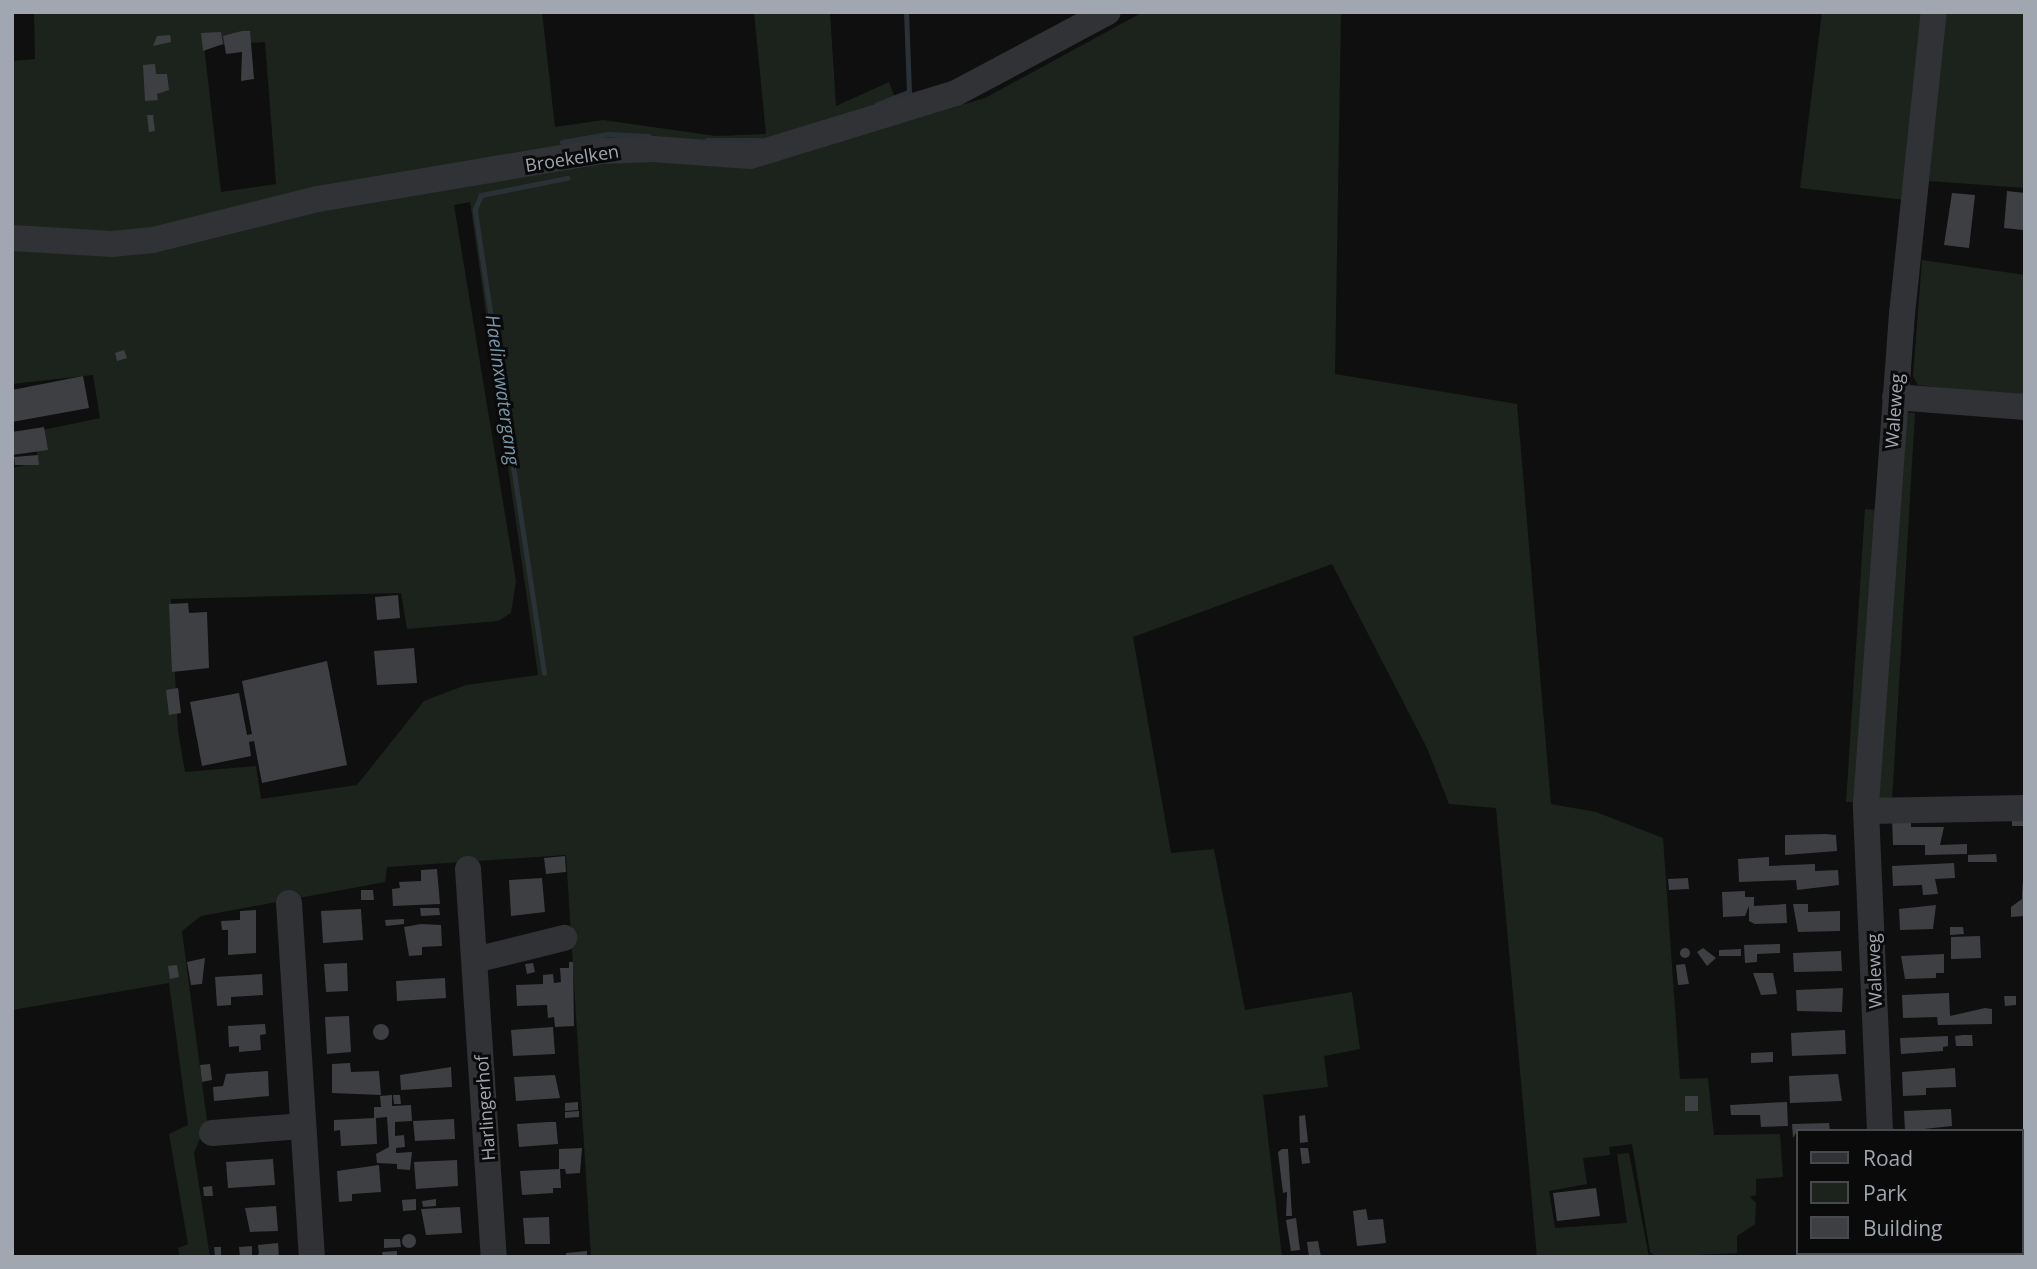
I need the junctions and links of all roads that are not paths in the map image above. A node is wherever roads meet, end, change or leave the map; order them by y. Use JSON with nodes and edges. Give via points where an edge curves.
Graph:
{"nodes":[{"id":1,"x":1108,"y":12,"type":"edge"},
{"id":2,"x":1934,"y":12,"type":"edge"},
{"id":3,"x":12,"y":238,"type":"edge"},
{"id":4,"x":1895,"y":397,"type":"junction"},
{"id":5,"x":2025,"y":407,"type":"edge"},
{"id":6,"x":2025,"y":808,"type":"edge"},
{"id":7,"x":1867,"y":811,"type":"junction"},
{"id":8,"x":468,"y":869,"type":"dead end"},
{"id":9,"x":289,"y":903,"type":"dead end"},
{"id":10,"x":564,"y":938,"type":"dead end"},
{"id":11,"x":475,"y":960,"type":"junction"},
{"id":12,"x":302,"y":1126,"type":"junction"},
{"id":13,"x":1880,"y":1129,"type":"edge"},
{"id":14,"x":212,"y":1133,"type":"dead end"},
{"id":15,"x":312,"y":1257,"type":"edge"},
{"id":16,"x":494,"y":1257,"type":"edge"}],
"edges":[{"from":1,"to":3,"type":"street","name":"Broekelken","via":[[956,93],[750,156],[614,150],[318,199],[153,240],[112,244]]},
{"from":2,"to":4,"type":"street","name":"Waleweg"},
{"from":4,"to":5,"type":"street"},
{"from":4,"to":7,"type":"street","name":"Waleweg"},
{"from":6,"to":7,"type":"street"},
{"from":7,"to":13,"type":"street","name":"Waleweg"},
{"from":8,"to":11,"type":"street","name":"Harlingerhof"},
{"from":9,"to":12,"type":"street"},
{"from":10,"to":11,"type":"street"},
{"from":11,"to":16,"type":"street","name":"Harlingerhof"},
{"from":12,"to":14,"type":"street"},
{"from":12,"to":15,"type":"street"}]}
